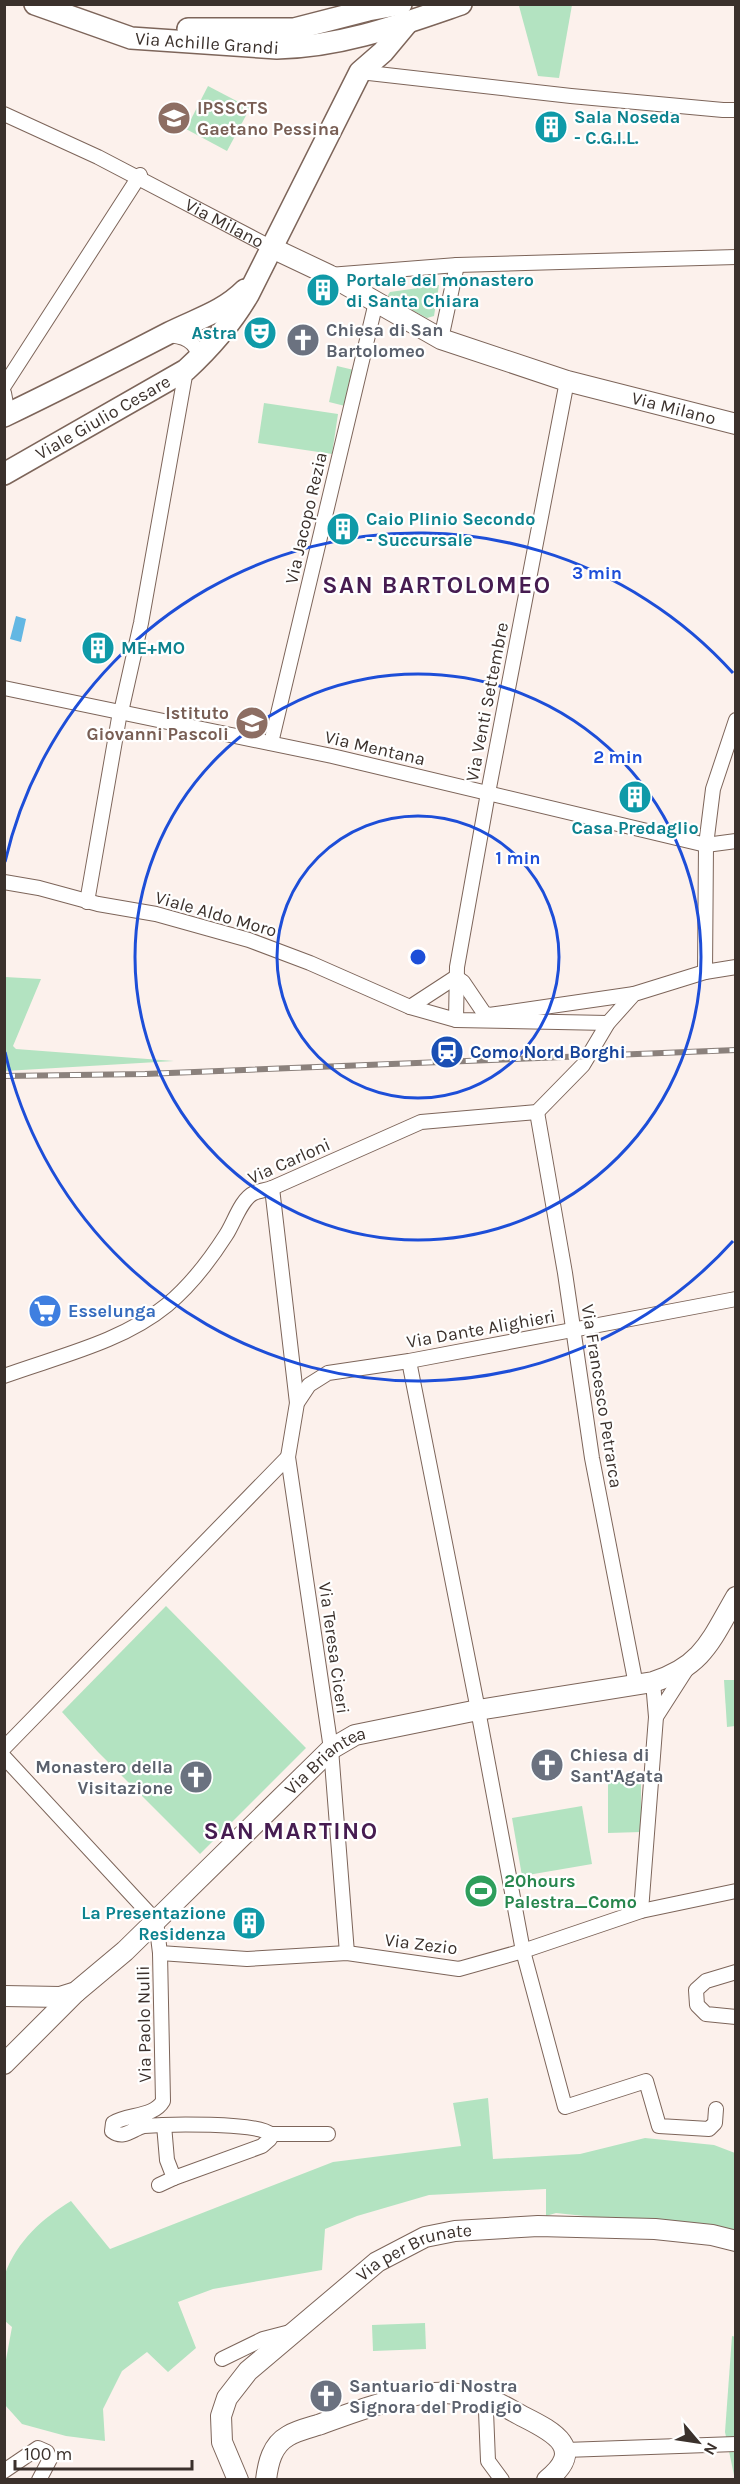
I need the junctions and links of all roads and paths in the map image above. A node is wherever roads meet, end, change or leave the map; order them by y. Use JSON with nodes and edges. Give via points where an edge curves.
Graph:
{"nodes":[{"id":1,"x":34,"y":4,"type":"edge"},
{"id":2,"x":69,"y":4,"type":"edge"},
{"id":3,"x":461,"y":4,"type":"edge"},
{"id":4,"x":405,"y":10,"type":"edge"},
{"id":5,"x":327,"y":22,"type":"junction"},
{"id":6,"x":354,"y":39,"type":"junction"},
{"id":7,"x":360,"y":72,"type":"junction"},
{"id":8,"x":735,"y":110,"type":"edge"},
{"id":9,"x":4,"y":114,"type":"edge"},
{"id":10,"x":139,"y":177,"type":"junction"},
{"id":11,"x":272,"y":248,"type":"junction"},
{"id":12,"x":735,"y":257,"type":"edge"},
{"id":13,"x":457,"y":265,"type":"junction"},
{"id":14,"x":329,"y":274,"type":"junction"},
{"id":15,"x":256,"y":279,"type":"junction"},
{"id":16,"x":376,"y":302,"type":"junction"},
{"id":17,"x":166,"y":335,"type":"junction"},
{"id":18,"x":441,"y":339,"type":"junction"},
{"id":19,"x":193,"y":364,"type":"junction"},
{"id":20,"x":567,"y":381,"type":"junction"},
{"id":21,"x":4,"y":386,"type":"edge"},
{"id":22,"x":4,"y":393,"type":"edge"},
{"id":23,"x":6,"y":416,"type":"edge"},
{"id":24,"x":735,"y":424,"type":"edge"},
{"id":25,"x":4,"y":474,"type":"edge"},
{"id":26,"x":4,"y":688,"type":"edge"},
{"id":27,"x":121,"y":712,"type":"junction"},
{"id":28,"x":735,"y":720,"type":"edge"},
{"id":29,"x":271,"y":743,"type":"junction"},
{"id":30,"x":488,"y":793,"type":"junction"},
{"id":31,"x":735,"y":841,"type":"edge"},
{"id":32,"x":706,"y":845,"type":"junction"},
{"id":33,"x":4,"y":882,"type":"edge"},
{"id":34,"x":87,"y":902,"type":"junction"},
{"id":35,"x":735,"y":967,"type":"edge"},
{"id":36,"x":705,"y":972,"type":"junction"},
{"id":37,"x":456,"y":977,"type":"junction"},
{"id":38,"x":634,"y":994,"type":"junction"},
{"id":39,"x":410,"y":1007,"type":"junction"},
{"id":40,"x":456,"y":1020,"type":"junction"},
{"id":41,"x":608,"y":1023,"type":"junction"},
{"id":42,"x":537,"y":1112,"type":"junction"},
{"id":43,"x":272,"y":1188,"type":"junction"},
{"id":44,"x":735,"y":1299,"type":"edge"},
{"id":45,"x":574,"y":1330,"type":"junction"},
{"id":46,"x":409,"y":1361,"type":"junction"},
{"id":47,"x":4,"y":1376,"type":"edge"},
{"id":48,"x":297,"y":1403,"type":"junction"},
{"id":49,"x":288,"y":1456,"type":"junction"},
{"id":50,"x":735,"y":1597,"type":"edge"},
{"id":51,"x":688,"y":1667,"type":"junction"},
{"id":52,"x":644,"y":1684,"type":"junction"},
{"id":53,"x":478,"y":1710,"type":"junction"},
{"id":54,"x":656,"y":1717,"type":"junction"},
{"id":55,"x":4,"y":1749,"type":"edge"},
{"id":56,"x":331,"y":1749,"type":"junction"},
{"id":57,"x":4,"y":1756,"type":"edge"},
{"id":58,"x":735,"y":1891,"type":"edge"},
{"id":59,"x":641,"y":1911,"type":"junction"},
{"id":60,"x":156,"y":1921,"type":"junction"},
{"id":61,"x":523,"y":1951,"type":"junction"},
{"id":62,"x":160,"y":1953,"type":"junction"},
{"id":63,"x":347,"y":1953,"type":"junction"},
{"id":64,"x":735,"y":1972,"type":"edge"},
{"id":65,"x":76,"y":1992,"type":"junction"},
{"id":66,"x":4,"y":1996,"type":"edge"},
{"id":67,"x":735,"y":2017,"type":"edge"},
{"id":68,"x":4,"y":2064,"type":"edge"},
{"id":69,"x":716,"y":2109,"type":"dead end"},
{"id":70,"x":164,"y":2125,"type":"junction"},
{"id":71,"x":270,"y":2134,"type":"junction"},
{"id":72,"x":327,"y":2134,"type":"dead end"},
{"id":73,"x":174,"y":2178,"type":"junction"},
{"id":74,"x":159,"y":2186,"type":"dead end"},
{"id":75,"x":735,"y":2241,"type":"edge"},
{"id":76,"x":295,"y":2330,"type":"junction"},
{"id":77,"x":222,"y":2359,"type":"dead end"},
{"id":78,"x":489,"y":2399,"type":"junction"},
{"id":79,"x":735,"y":2444,"type":"edge"},
{"id":80,"x":565,"y":2450,"type":"junction"},
{"id":81,"x":4,"y":2471,"type":"edge"},
{"id":82,"x":39,"y":2480,"type":"edge"},
{"id":83,"x":238,"y":2480,"type":"edge"},
{"id":84,"x":266,"y":2480,"type":"edge"},
{"id":85,"x":502,"y":2480,"type":"edge"},
{"id":86,"x":547,"y":2480,"type":"edge"}],
"edges":[{"from":1,"to":6,"type":"main road","name":"Via Achille Grandi","via":[[139,39],[277,48]]},
{"from":2,"to":5,"type":"main road","name":"Via Achille Grandi","via":[[116,22],[152,29],[274,30]]},
{"from":3,"to":4,"type":"main road"},
{"from":4,"to":5,"type":"main road","name":"Via Achille Grandi","via":[[368,10]]},
{"from":4,"to":6,"type":"main road","name":"Via Achille Grandi"},
{"from":4,"to":7,"type":"main road","via":[[383,52]]},
{"from":5,"to":6,"type":"main road"},
{"from":6,"to":7,"type":"main road","via":[[361,56]]},
{"from":7,"to":8,"type":"street"},
{"from":7,"to":11,"type":"main road","name":"Viale Giulio Cesare"},
{"from":9,"to":10,"type":"street","name":"Via Milano"},
{"from":10,"to":11,"type":"street","name":"Via Milano"},
{"from":10,"to":21,"type":"street"},
{"from":11,"to":14,"type":"street","name":"Via Milano"},
{"from":11,"to":15,"type":"main road","name":"Viale Giulio Cesare"},
{"from":12,"to":13,"type":"street"},
{"from":13,"to":14,"type":"street"},
{"from":13,"to":18,"type":"street"},
{"from":14,"to":16,"type":"street","name":"Via Milano"},
{"from":15,"to":17,"type":"main road","name":"Viale Giulio Cesare","via":[[224,308]]},
{"from":15,"to":19,"type":"main road","name":"Viale Giulio Cesare","via":[[233,320]]},
{"from":16,"to":18,"type":"street","name":"Via Milano"},
{"from":16,"to":29,"type":"street","name":"Via Jacopo Rezia"},
{"from":17,"to":19,"type":"street","via":[[189,340],[196,347]]},
{"from":17,"to":23,"type":"main road","name":"Viale Giulio Cesare"},
{"from":18,"to":20,"type":"street","name":"Via Milano"},
{"from":19,"to":25,"type":"main road","name":"Viale Giulio Cesare"},
{"from":19,"to":27,"type":"street"},
{"from":20,"to":24,"type":"street","name":"Via Milano"},
{"from":20,"to":30,"type":"street","name":"Via Venti Settembre"},
{"from":22,"to":23,"type":"street"},
{"from":26,"to":27,"type":"street","name":"Via Mentana"},
{"from":27,"to":29,"type":"street","name":"Via Mentana"},
{"from":27,"to":34,"type":"street"},
{"from":28,"to":32,"type":"street","via":[[713,789]]},
{"from":29,"to":30,"type":"street","name":"Via Mentana"},
{"from":30,"to":32,"type":"street","name":"Via Mentana"},
{"from":30,"to":37,"type":"street","name":"Via Venti Settembre"},
{"from":31,"to":32,"type":"street","name":"Via Mentana"},
{"from":32,"to":36,"type":"street"},
{"from":33,"to":34,"type":"street","name":"Viale Aldo Moro"},
{"from":34,"to":39,"type":"street","name":"Viale Aldo Moro","via":[[156,914],[249,940]]},
{"from":35,"to":36,"type":"street"},
{"from":36,"to":38,"type":"street"},
{"from":37,"to":38,"type":"street","via":[[489,1015]]},
{"from":37,"to":39,"type":"street"},
{"from":37,"to":40,"type":"street","name":"Via Venti Settembre"},
{"from":38,"to":41,"type":"street"},
{"from":39,"to":40,"type":"street","name":"Viale Aldo Moro"},
{"from":40,"to":41,"type":"street","name":"Viale Aldo Moro"},
{"from":41,"to":42,"type":"street","via":[[583,1065]]},
{"from":42,"to":43,"type":"street","name":"Via Carloni","via":[[421,1122]]},
{"from":42,"to":45,"type":"street","name":"Via Francesco Petrarca"},
{"from":43,"to":47,"type":"street","name":"Via Carloni","via":[[254,1193],[247,1200],[200,1271],[169,1303],[142,1323]]},
{"from":43,"to":48,"type":"street"},
{"from":44,"to":45,"type":"street","name":"Via Dante Alighieri"},
{"from":45,"to":46,"type":"street","name":"Via Dante Alighieri"},
{"from":45,"to":52,"type":"street","name":"Via Francesco Petrarca","via":[[592,1458]]},
{"from":46,"to":48,"type":"street","name":"Via Dante Alighieri","via":[[328,1373],[309,1385]]},
{"from":46,"to":53,"type":"street"},
{"from":48,"to":49,"type":"street"},
{"from":49,"to":55,"type":"street"},
{"from":49,"to":56,"type":"street","name":"Via Teresa Ciceri"},
{"from":50,"to":51,"type":"street","via":[[705,1650]]},
{"from":51,"to":52,"type":"street","name":"Via Briantea"},
{"from":51,"to":54,"type":"street"},
{"from":52,"to":53,"type":"street","name":"Via Briantea"},
{"from":52,"to":54,"type":"street","name":"Via Francesco Petrarca"},
{"from":53,"to":56,"type":"street","name":"Via Briantea","via":[[355,1735]]},
{"from":53,"to":61,"type":"street"},
{"from":54,"to":59,"type":"street","name":"Via Francesco Petrarca"},
{"from":56,"to":60,"type":"street","name":"Via Briantea"},
{"from":56,"to":63,"type":"street","name":"Via Teresa Ciceri"},
{"from":57,"to":60,"type":"street"},
{"from":58,"to":59,"type":"street","name":"Via Zezio"},
{"from":59,"to":61,"type":"street","name":"Via Zezio"},
{"from":60,"to":62,"type":"street"},
{"from":60,"to":65,"type":"street","name":"Via Briantea"},
{"from":61,"to":63,"type":"street","name":"Via Zezio","via":[[459,1969]]},
{"from":61,"to":69,"type":"street","via":[[565,2107],[646,2081],[659,2126],[709,2129],[715,2123]]},
{"from":62,"to":63,"type":"street","name":"Via Zezio","via":[[247,1959]]},
{"from":62,"to":70,"type":"street","name":"Via Paolo Nulli","via":[[163,2101],[154,2110],[119,2119],[111,2128],[116,2134],[126,2134],[136,2128]]},
{"from":64,"to":67,"type":"street","via":[[706,1981],[696,1990],[697,2005],[706,2014]]},
{"from":65,"to":66,"type":"street","via":[[60,1997]]},
{"from":65,"to":68,"type":"street","name":"Via Briantea"},
{"from":70,"to":71,"type":"street","name":"Via Paolo Nulli","via":[[230,2126],[263,2129]]},
{"from":70,"to":73,"type":"street","via":[[167,2160]]},
{"from":71,"to":72,"type":"street","name":"Via Paolo Nulli"},
{"from":71,"to":73,"type":"street","via":[[262,2146]]},
{"from":73,"to":74,"type":"street"},
{"from":75,"to":76,"type":"street","name":"Via per Brunate","via":[[655,2229],[538,2226],[425,2236],[377,2262]]},
{"from":76,"to":77,"type":"street","via":[[263,2339]]},
{"from":76,"to":83,"type":"street","name":"Via per Brunate","via":[[248,2371],[227,2398],[221,2416],[222,2442]]},
{"from":78,"to":80,"type":"street","via":[[551,2430],[561,2439]]},
{"from":78,"to":84,"type":"street","via":[[444,2392],[344,2415],[288,2436],[278,2444]]},
{"from":78,"to":85,"type":"street","via":[[488,2461]]},
{"from":79,"to":80,"type":"street"},
{"from":80,"to":86,"type":"street","via":[[560,2470]]},
{"from":81,"to":82,"type":"street","via":[[38,2448],[47,2452],[50,2459]]}]}
